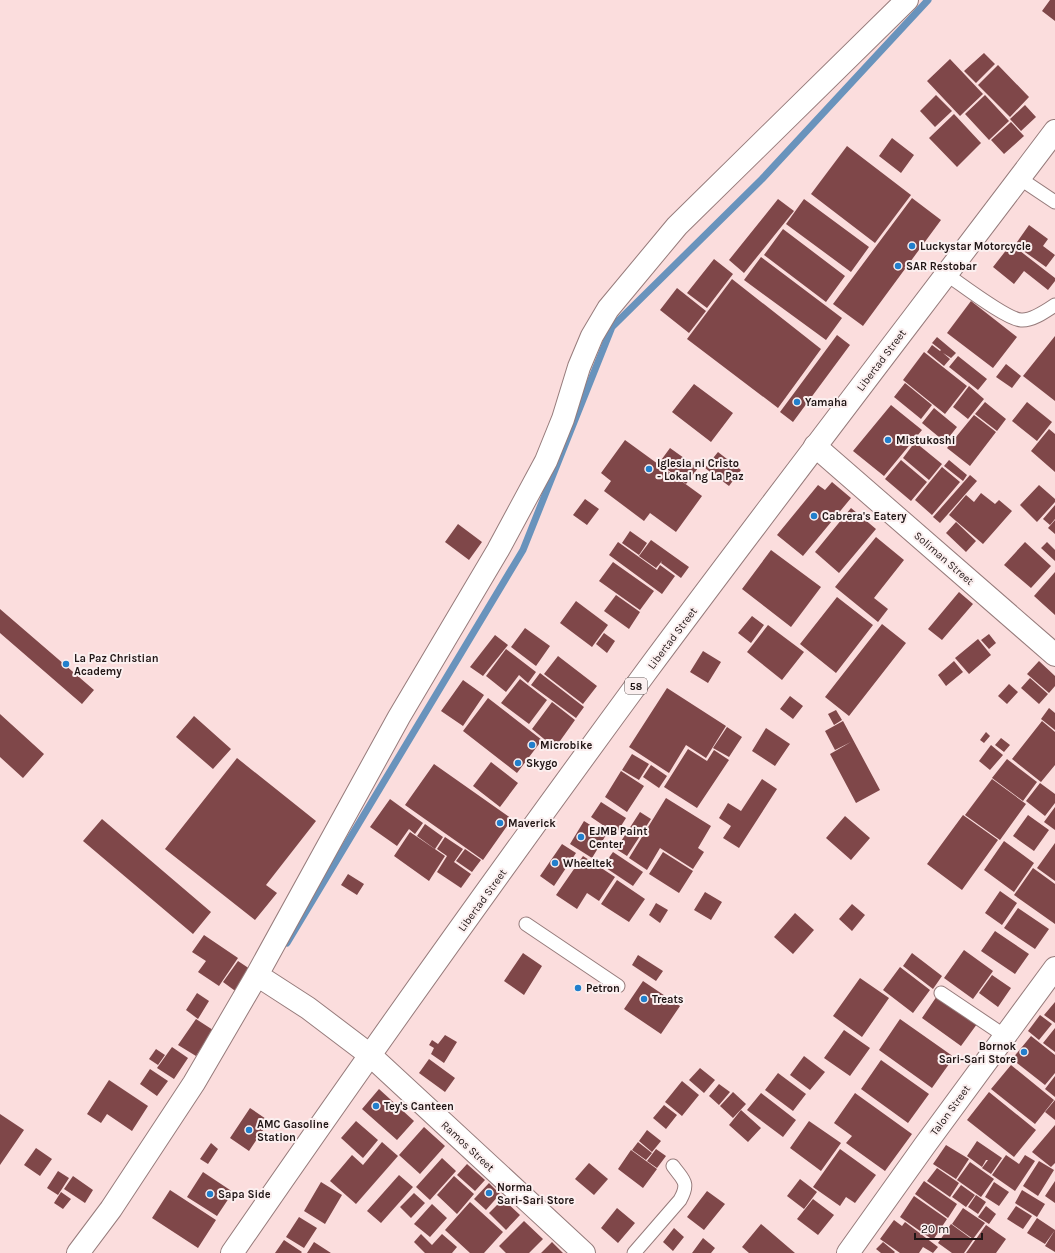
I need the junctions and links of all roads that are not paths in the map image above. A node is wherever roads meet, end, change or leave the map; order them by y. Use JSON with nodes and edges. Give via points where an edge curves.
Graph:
{"nodes":[{"id":1,"x":907,"y":0,"type":"edge"},
{"id":2,"x":1055,"y":131,"type":"edge"},
{"id":3,"x":1020,"y":178,"type":"junction"},
{"id":4,"x":1055,"y":202,"type":"edge"},
{"id":5,"x":946,"y":274,"type":"junction"},
{"id":6,"x":1055,"y":305,"type":"edge"},
{"id":7,"x":815,"y":446,"type":"junction"},
{"id":8,"x":1055,"y":655,"type":"edge"},
{"id":9,"x":526,"y":924,"type":"dead end"},
{"id":10,"x":1055,"y":969,"type":"edge"},
{"id":11,"x":257,"y":975,"type":"junction"},
{"id":12,"x":618,"y":986,"type":"dead end"},
{"id":13,"x":941,"y":993,"type":"dead end"},
{"id":14,"x":1005,"y":1036,"type":"junction"},
{"id":15,"x":370,"y":1055,"type":"junction"},
{"id":16,"x":672,"y":1166,"type":"dead end"},
{"id":17,"x":78,"y":1253,"type":"edge"},
{"id":18,"x":232,"y":1253,"type":"edge"},
{"id":19,"x":584,"y":1253,"type":"edge"},
{"id":20,"x":634,"y":1253,"type":"edge"},
{"id":21,"x":848,"y":1253,"type":"edge"}],
"edges":[{"from":1,"to":11,"type":"main road","via":[[677,226],[608,309],[592,336],[579,367],[563,419],[537,479],[399,717]]},
{"from":2,"to":3,"type":"main road","name":"Libertad Street","number":"58"},
{"from":3,"to":4,"type":"lane"},
{"from":3,"to":5,"type":"main road","name":"Libertad Street","number":"58"},
{"from":5,"to":6,"type":"lane","via":[[1006,314],[1021,320],[1038,316]]},
{"from":5,"to":7,"type":"main road","name":"Libertad Street","number":"58"},
{"from":7,"to":8,"type":"main road","name":"Soliman Street"},
{"from":7,"to":15,"type":"main road","name":"Libertad Street","number":"58","via":[[645,674]]},
{"from":9,"to":12,"type":"lane"},
{"from":10,"to":14,"type":"main road","name":"Talon Street"},
{"from":11,"to":15,"type":"main road","name":"Ramos Street"},
{"from":11,"to":17,"type":"main road","via":[[194,1084],[111,1209]]},
{"from":13,"to":14,"type":"lane"},
{"from":14,"to":21,"type":"main road","name":"Talon Street"},
{"from":15,"to":18,"type":"main road","name":"Libertad Street","number":"58"},
{"from":15,"to":19,"type":"main road","name":"Ramos Street"},
{"from":16,"to":20,"type":"lane","via":[[685,1182],[685,1191]]}]}
